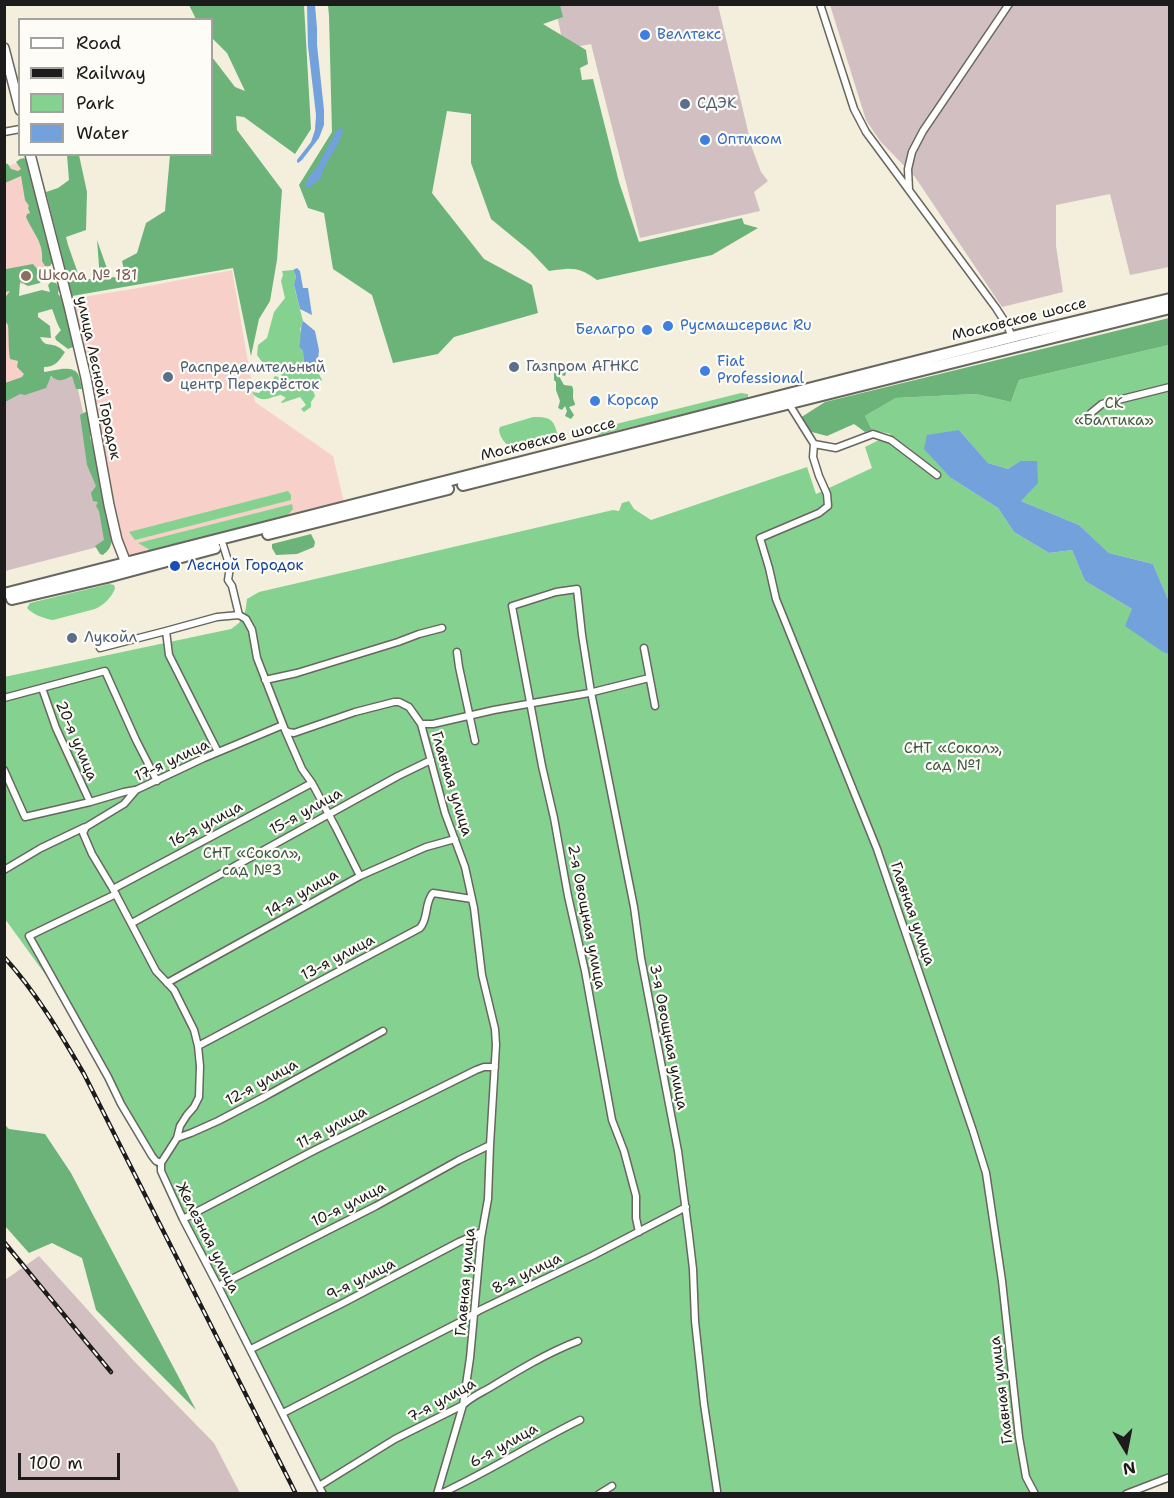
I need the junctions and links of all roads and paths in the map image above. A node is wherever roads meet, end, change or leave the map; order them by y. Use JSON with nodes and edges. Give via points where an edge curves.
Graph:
{"nodes":[{"id":1,"x":820,"y":4,"type":"edge"},
{"id":2,"x":1009,"y":4,"type":"edge"},
{"id":3,"x":4,"y":48,"type":"edge"},
{"id":4,"x":18,"y":102,"type":"edge"},
{"id":5,"x":31,"y":156,"type":"edge"},
{"id":6,"x":909,"y":191,"type":"junction"},
{"id":7,"x":1170,"y":299,"type":"edge"},
{"id":8,"x":1170,"y":308,"type":"edge"},
{"id":9,"x":1013,"y":342,"type":"junction"},
{"id":10,"x":1170,"y":387,"type":"edge"},
{"id":11,"x":789,"y":403,"type":"junction"},
{"id":12,"x":1091,"y":413,"type":"dead end"},
{"id":13,"x":814,"y":444,"type":"junction"},
{"id":14,"x":937,"y":475,"type":"dead end"},
{"id":15,"x":316,"y":518,"type":"junction"},
{"id":16,"x":223,"y":545,"type":"junction"},
{"id":17,"x":129,"y":567,"type":"junction"},
{"id":18,"x":4,"y":594,"type":"edge"},
{"id":19,"x":4,"y":601,"type":"edge"},
{"id":20,"x":512,"y":606,"type":"joint"},
{"id":21,"x":239,"y":615,"type":"junction"},
{"id":22,"x":442,"y":628,"type":"dead end"},
{"id":23,"x":166,"y":631,"type":"junction"},
{"id":24,"x":100,"y":648,"type":"dead end"},
{"id":25,"x":644,"y":648,"type":"dead end"},
{"id":26,"x":457,"y":652,"type":"dead end"},
{"id":27,"x":649,"y":678,"type":"junction"},
{"id":28,"x":265,"y":680,"type":"junction"},
{"id":29,"x":42,"y":688,"type":"junction"},
{"id":30,"x":591,"y":692,"type":"junction"},
{"id":31,"x":4,"y":698,"type":"edge"},
{"id":32,"x":530,"y":703,"type":"junction"},
{"id":33,"x":655,"y":705,"type":"dead end"},
{"id":34,"x":470,"y":716,"type":"junction"},
{"id":35,"x":421,"y":724,"type":"junction"},
{"id":36,"x":284,"y":727,"type":"junction"},
{"id":37,"x":475,"y":741,"type":"dead end"},
{"id":38,"x":218,"y":752,"type":"junction"},
{"id":39,"x":431,"y":760,"type":"junction"},
{"id":40,"x":4,"y":770,"type":"edge"},
{"id":41,"x":157,"y":781,"type":"junction"},
{"id":42,"x":312,"y":783,"type":"junction"},
{"id":43,"x":136,"y":790,"type":"junction"},
{"id":44,"x":90,"y":802,"type":"junction"},
{"id":45,"x":328,"y":814,"type":"junction"},
{"id":46,"x":84,"y":830,"type":"junction"},
{"id":47,"x":455,"y":839,"type":"junction"},
{"id":48,"x":4,"y":870,"type":"edge"},
{"id":49,"x":360,"y":876,"type":"junction"},
{"id":50,"x":114,"y":891,"type":"junction"},
{"id":51,"x":472,"y":899,"type":"junction"},
{"id":52,"x":132,"y":923,"type":"junction"},
{"id":53,"x":29,"y":936,"type":"joint"},
{"id":54,"x":167,"y":982,"type":"junction"},
{"id":55,"x":383,"y":1031,"type":"dead end"},
{"id":56,"x":198,"y":1046,"type":"junction"},
{"id":57,"x":495,"y":1067,"type":"junction"},
{"id":58,"x":177,"y":1138,"type":"junction"},
{"id":59,"x":490,"y":1145,"type":"junction"},
{"id":60,"x":161,"y":1163,"type":"junction"},
{"id":61,"x":686,"y":1208,"type":"junction"},
{"id":62,"x":183,"y":1220,"type":"junction"},
{"id":63,"x":482,"y":1232,"type":"junction"},
{"id":64,"x":639,"y":1232,"type":"junction"},
{"id":65,"x":218,"y":1286,"type":"junction"},
{"id":66,"x":473,"y":1314,"type":"junction"},
{"id":67,"x":578,"y":1341,"type":"dead end"},
{"id":68,"x":251,"y":1349,"type":"junction"},
{"id":69,"x":463,"y":1405,"type":"junction"},
{"id":70,"x":283,"y":1413,"type":"junction"},
{"id":71,"x":580,"y":1420,"type":"dead end"},
{"id":72,"x":1170,"y":1477,"type":"edge"},
{"id":73,"x":319,"y":1486,"type":"junction"},
{"id":74,"x":612,"y":1486,"type":"dead end"},
{"id":75,"x":717,"y":1491,"type":"dead end"},
{"id":76,"x":323,"y":1494,"type":"edge"},
{"id":77,"x":438,"y":1494,"type":"edge"},
{"id":78,"x":598,"y":1494,"type":"edge"},
{"id":79,"x":1035,"y":1494,"type":"edge"},
{"id":80,"x":1126,"y":1494,"type":"edge"}],
"edges":[{"from":1,"to":6,"type":"street","via":[[854,109]]},
{"from":2,"to":6,"type":"street","via":[[922,131],[908,170]]},
{"from":3,"to":4,"type":"street"},
{"from":5,"to":17,"type":"street","name":"улица Лесной Городок","via":[[83,367],[117,540]]},
{"from":6,"to":9,"type":"street","via":[[996,308]]},
{"from":7,"to":9,"type":"main road","name":"Московское шоссе"},
{"from":8,"to":9,"type":"main road","name":"Московское шоссе"},
{"from":9,"to":11,"type":"main road","name":"Московское шоссе"},
{"from":9,"to":15,"type":"main road","name":"Московское шоссе"},
{"from":10,"to":12,"type":"street","via":[[1102,404]]},
{"from":11,"to":13,"type":"street","name":"Главная улица"},
{"from":11,"to":15,"type":"main road","name":"Московское шоссе"},
{"from":13,"to":14,"type":"street","via":[[836,448],[873,434],[891,440]]},
{"from":13,"to":79,"type":"street","name":"Главная улица","via":[[813,457],[828,494],[828,506],[760,538],[760,544],[776,599],[883,865],[974,1131],[986,1173],[1002,1281],[1019,1437],[1026,1477]]},
{"from":15,"to":16,"type":"main road","name":"Московское шоссе"},
{"from":15,"to":17,"type":"main road","name":"Московское шоссе"},
{"from":16,"to":17,"type":"main road","name":"Московское шоссе"},
{"from":16,"to":21,"type":"street"},
{"from":17,"to":18,"type":"main road","name":"Московское шоссе"},
{"from":17,"to":19,"type":"main road","name":"Московское шоссе"},
{"from":20,"to":30,"type":"street","name":"3-я Овощная улица","via":[[576,589]]},
{"from":20,"to":32,"type":"street","name":"2-я Овощная улица"},
{"from":21,"to":23,"type":"street"},
{"from":21,"to":28,"type":"street","via":[[252,630]]},
{"from":22,"to":28,"type":"street"},
{"from":23,"to":24,"type":"street"},
{"from":23,"to":38,"type":"street","via":[[169,655]]},
{"from":25,"to":27,"type":"street"},
{"from":26,"to":34,"type":"street"},
{"from":27,"to":30,"type":"street"},
{"from":27,"to":33,"type":"street"},
{"from":28,"to":36,"type":"street"},
{"from":29,"to":31,"type":"street"},
{"from":29,"to":41,"type":"street","via":[[105,671]]},
{"from":29,"to":44,"type":"street","name":"20-я улица"},
{"from":30,"to":32,"type":"street"},
{"from":30,"to":61,"type":"street","name":"3-я Овощная улица","via":[[634,907]]},
{"from":32,"to":34,"type":"street"},
{"from":32,"to":64,"type":"street","name":"2-я Овощная улица","via":[[612,1120],[636,1196]]},
{"from":34,"to":35,"type":"street"},
{"from":34,"to":37,"type":"street"},
{"from":35,"to":36,"type":"street","name":"Главная улица","via":[[409,707],[399,702],[294,733]]},
{"from":35,"to":39,"type":"street","name":"Главная улица"},
{"from":36,"to":38,"type":"street","name":"17-я улица"},
{"from":36,"to":42,"type":"street"},
{"from":38,"to":41,"type":"street","name":"17-я улица"},
{"from":39,"to":45,"type":"street","name":"15-я улица"},
{"from":39,"to":47,"type":"street","name":"Главная улица"},
{"from":40,"to":44,"type":"street","via":[[25,818]]},
{"from":41,"to":43,"type":"street","name":"17-я улица"},
{"from":42,"to":45,"type":"street"},
{"from":42,"to":50,"type":"street","name":"16-я улица"},
{"from":43,"to":44,"type":"street"},
{"from":43,"to":46,"type":"street","name":"17-я улица","via":[[124,804]]},
{"from":45,"to":49,"type":"street"},
{"from":45,"to":52,"type":"street","name":"15-я улица"},
{"from":46,"to":48,"type":"street","name":"17-я улица","via":[[41,848]]},
{"from":46,"to":50,"type":"street","via":[[92,854]]},
{"from":47,"to":49,"type":"street","name":"14-я улица","via":[[426,847]]},
{"from":47,"to":51,"type":"street","name":"Главная улица"},
{"from":49,"to":54,"type":"street","name":"14-я улица"},
{"from":50,"to":52,"type":"street"},
{"from":50,"to":53,"type":"street","name":"16-я улица"},
{"from":51,"to":56,"type":"street","name":"13-я улица","via":[[433,893],[420,928]]},
{"from":51,"to":57,"type":"street","name":"Главная улица","via":[[482,975],[495,1029]]},
{"from":52,"to":54,"type":"street","via":[[156,971]]},
{"from":53,"to":60,"type":"street","name":"Железная улица","via":[[121,1104],[152,1156]]},
{"from":54,"to":56,"type":"street","via":[[194,1030]]},
{"from":55,"to":58,"type":"street","name":"12-я улица","via":[[255,1102]]},
{"from":56,"to":58,"type":"street","via":[[199,1097],[180,1126]]},
{"from":57,"to":59,"type":"street","name":"Главная улица"},
{"from":57,"to":62,"type":"street","name":"11-я улица","via":[[476,1070]]},
{"from":58,"to":60,"type":"street"},
{"from":59,"to":63,"type":"street","name":"Главная улица"},
{"from":59,"to":65,"type":"street","name":"10-я улица"},
{"from":60,"to":62,"type":"street","name":"Железная улица"},
{"from":61,"to":64,"type":"street","name":"8-я улица"},
{"from":61,"to":75,"type":"street","name":"3-я Овощная улица","via":[[704,1404]]},
{"from":62,"to":65,"type":"street","name":"Железная улица"},
{"from":63,"to":66,"type":"street","name":"Главная улица"},
{"from":63,"to":68,"type":"street","name":"9-я улица"},
{"from":64,"to":66,"type":"street","name":"8-я улица"},
{"from":65,"to":68,"type":"street","name":"Железная улица"},
{"from":66,"to":69,"type":"street","name":"Главная улица"},
{"from":66,"to":70,"type":"street","name":"8-я улица"},
{"from":67,"to":69,"type":"street","name":"7-я улица","via":[[522,1367]]},
{"from":68,"to":70,"type":"street","name":"Железная улица"},
{"from":69,"to":73,"type":"street","name":"7-я улица","via":[[395,1439]]},
{"from":69,"to":77,"type":"street","name":"Главная улица"},
{"from":70,"to":73,"type":"street","name":"Железная улица"},
{"from":71,"to":77,"type":"street","name":"6-я улица"},
{"from":72,"to":80,"type":"street"},
{"from":73,"to":76,"type":"street","name":"Железная улица"},
{"from":74,"to":78,"type":"street"}]}
